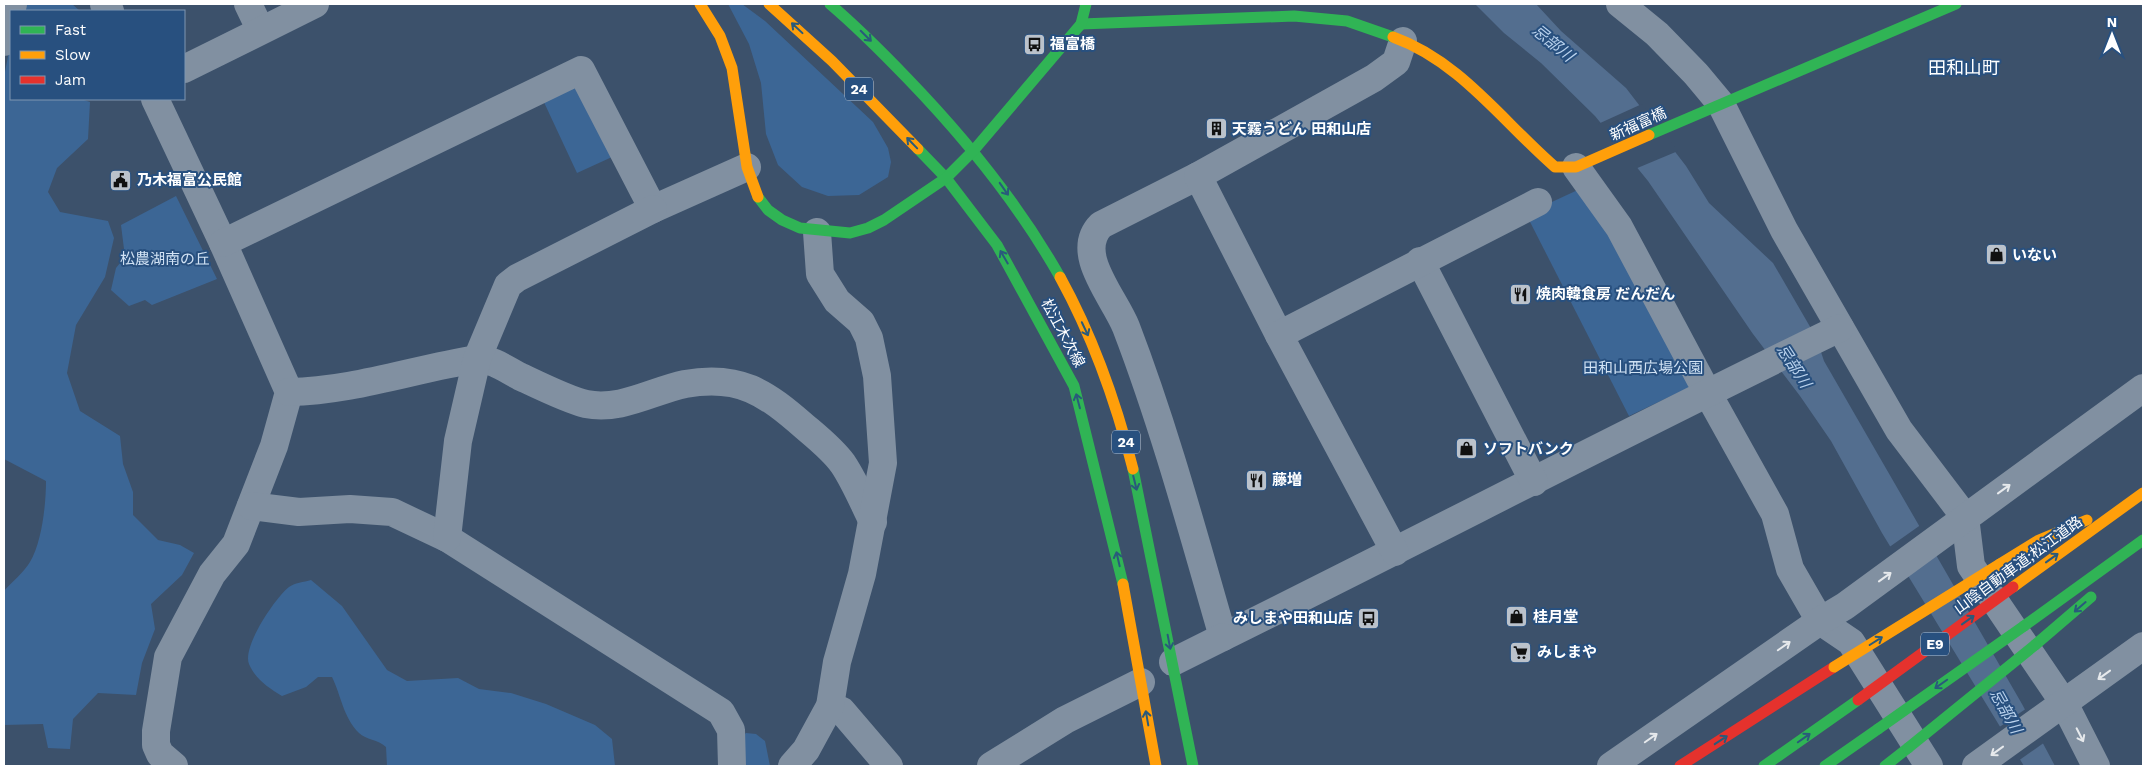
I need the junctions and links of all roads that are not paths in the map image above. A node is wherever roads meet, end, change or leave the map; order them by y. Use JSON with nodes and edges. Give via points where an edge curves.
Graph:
{"nodes":[{"id":1,"x":248,"y":4,"type":"edge"},
{"id":2,"x":315,"y":4,"type":"edge"},
{"id":3,"x":700,"y":4,"type":"edge"},
{"id":4,"x":769,"y":4,"type":"edge"},
{"id":5,"x":830,"y":4,"type":"edge"},
{"id":6,"x":1086,"y":4,"type":"edge"},
{"id":7,"x":1620,"y":4,"type":"edge"},
{"id":8,"x":1956,"y":4,"type":"edge"},
{"id":9,"x":10,"y":17,"type":"edge"},
{"id":10,"x":1080,"y":24,"type":"junction"},
{"id":11,"x":260,"y":29,"type":"junction"},
{"id":12,"x":1403,"y":41,"type":"junction"},
{"id":13,"x":4,"y":42,"type":"edge"},
{"id":14,"x":185,"y":68,"type":"edge"},
{"id":15,"x":155,"y":100,"type":"edge"},
{"id":16,"x":1709,"y":109,"type":"junction"},
{"id":17,"x":974,"y":150,"type":"junction"},
{"id":18,"x":1584,"y":164,"type":"junction"},
{"id":19,"x":747,"y":168,"type":"junction"},
{"id":20,"x":1198,"y":176,"type":"junction"},
{"id":21,"x":946,"y":178,"type":"junction"},
{"id":22,"x":1538,"y":202,"type":"dead end"},
{"id":23,"x":653,"y":209,"type":"junction"},
{"id":24,"x":817,"y":232,"type":"junction"},
{"id":25,"x":223,"y":243,"type":"junction"},
{"id":26,"x":1420,"y":261,"type":"junction"},
{"id":27,"x":1835,"y":331,"type":"junction"},
{"id":28,"x":1280,"y":335,"type":"junction"},
{"id":29,"x":477,"y":359,"type":"junction"},
{"id":30,"x":2143,"y":388,"type":"edge"},
{"id":31,"x":1714,"y":389,"type":"junction"},
{"id":32,"x":289,"y":392,"type":"junction"},
{"id":33,"x":1534,"y":482,"type":"junction"},
{"id":34,"x":2143,"y":493,"type":"edge"},
{"id":35,"x":2129,"y":503,"type":"junction"},
{"id":36,"x":251,"y":506,"type":"junction"},
{"id":37,"x":873,"y":522,"type":"junction"},
{"id":38,"x":1955,"y":526,"type":"junction"},
{"id":39,"x":447,"y":538,"type":"junction"},
{"id":40,"x":2143,"y":540,"type":"edge"},
{"id":41,"x":1395,"y":552,"type":"junction"},
{"id":42,"x":2143,"y":552,"type":"edge"},
{"id":43,"x":2129,"y":565,"type":"dead end"},
{"id":44,"x":2100,"y":590,"type":"dead end"},
{"id":45,"x":1820,"y":621,"type":"junction"},
{"id":46,"x":1223,"y":638,"type":"junction"},
{"id":47,"x":2143,"y":646,"type":"edge"},
{"id":48,"x":1173,"y":662,"type":"junction"},
{"id":49,"x":1141,"y":682,"type":"junction"},
{"id":50,"x":830,"y":706,"type":"junction"},
{"id":51,"x":2055,"y":709,"type":"junction"},
{"id":52,"x":174,"y":766,"type":"edge"},
{"id":53,"x":732,"y":766,"type":"edge"},
{"id":54,"x":792,"y":766,"type":"edge"},
{"id":55,"x":889,"y":766,"type":"edge"},
{"id":56,"x":991,"y":766,"type":"edge"},
{"id":57,"x":1156,"y":766,"type":"edge"},
{"id":58,"x":1193,"y":766,"type":"edge"},
{"id":59,"x":1611,"y":766,"type":"edge"},
{"id":60,"x":1680,"y":766,"type":"edge"},
{"id":61,"x":1764,"y":766,"type":"edge"},
{"id":62,"x":1825,"y":766,"type":"edge"},
{"id":63,"x":1885,"y":766,"type":"edge"},
{"id":64,"x":1929,"y":766,"type":"edge"},
{"id":65,"x":1976,"y":766,"type":"edge"},
{"id":66,"x":2096,"y":766,"type":"edge"}],
"edges":[{"from":1,"to":11,"type":"street"},
{"from":2,"to":11,"type":"street"},
{"from":3,"to":19,"type":"main road","via":[[720,36],[732,68]]},
{"from":21,"to":4,"type":"main road","name":"松江木次線","number":"24","one_way":true,"via":[[832,61]]},
{"from":5,"to":17,"type":"main road","name":"松江木次線","number":"24","one_way":true,"via":[[853,23]]},
{"from":6,"to":10,"type":"main road"},
{"from":7,"to":16,"type":"street","via":[[1657,34],[1696,74]]},
{"from":8,"to":16,"type":"main road","name":"新福富橋"},
{"from":9,"to":13,"type":"street"},
{"from":10,"to":12,"type":"main road","via":[[1294,16],[1347,21]]},
{"from":10,"to":17,"type":"main road"},
{"from":11,"to":14,"type":"street"},
{"from":12,"to":18,"type":"main road","via":[[1437,59],[1482,95],[1555,167]]},
{"from":12,"to":20,"type":"street","via":[[1396,62],[1374,78]]},
{"from":15,"to":25,"type":"street"},
{"from":16,"to":18,"type":"main road","name":"新福富橋"},
{"from":16,"to":27,"type":"street","via":[[1784,230]]},
{"from":17,"to":21,"type":"main road"},
{"from":17,"to":48,"type":"main road","name":"松江木次線","number":"24","one_way":true,"via":[[1038,240],[1066,288],[1104,375],[1122,427],[1143,514]]},
{"from":18,"to":31,"type":"street"},
{"from":19,"to":23,"type":"street"},
{"from":19,"to":24,"type":"main road","via":[[752,187],[768,210],[782,220]]},
{"from":20,"to":28,"type":"street"},
{"from":20,"to":46,"type":"street","via":[[1101,225],[1094,232],[1090,248],[1092,260],[1122,317],[1161,423]]},
{"from":21,"to":24,"type":"main road","via":[[868,228],[850,232]]},
{"from":49,"to":21,"type":"main road","name":"松江木次線","number":"24","one_way":true,"via":[[1123,581],[1074,386],[997,246]]},
{"from":22,"to":26,"type":"street"},
{"from":23,"to":25,"type":"street","via":[[582,70]]},
{"from":23,"to":29,"type":"street","via":[[517,278],[508,286]]},
{"from":24,"to":37,"type":"street","via":[[820,274],[837,301],[861,322],[869,338],[877,376],[882,463]]},
{"from":25,"to":32,"type":"street"},
{"from":26,"to":28,"type":"street"},
{"from":26,"to":33,"type":"street"},
{"from":27,"to":31,"type":"street"},
{"from":27,"to":38,"type":"street","via":[[1899,430]]},
{"from":28,"to":41,"type":"street"},
{"from":29,"to":32,"type":"street","via":[[345,387]]},
{"from":29,"to":37,"type":"street","via":[[488,360],[585,404],[619,404],[705,382],[750,388],[771,398],[826,444],[842,464]]},
{"from":29,"to":39,"type":"street","via":[[453,470]]},
{"from":38,"to":30,"type":"street","one_way":true},
{"from":31,"to":33,"type":"street"},
{"from":31,"to":45,"type":"street","via":[[1775,514],[1790,570]]},
{"from":32,"to":36,"type":"street","via":[[274,446]]},
{"from":33,"to":41,"type":"street"},
{"from":34,"to":35,"type":"main road","name":"山陰自動車道;松江道路","number":"E9"},
{"from":60,"to":35,"type":"main road","one_way":true,"bridge":true,"via":[[2039,540]]},
{"from":61,"to":35,"type":"main road","name":"山陰自動車道;松江道路","number":"E9","one_way":true,"bridge":true},
{"from":36,"to":39,"type":"street","via":[[299,512],[350,509],[392,512]]},
{"from":36,"to":52,"type":"street","via":[[236,544],[212,574],[168,658],[156,745],[160,754]]},
{"from":37,"to":50,"type":"street","via":[[837,662]]},
{"from":45,"to":38,"type":"street","one_way":true},
{"from":38,"to":51,"type":"street","via":[[1971,566]]},
{"from":39,"to":53,"type":"street","via":[[721,712],[731,730]]},
{"from":40,"to":62,"type":"main road","number":"E9","one_way":true,"bridge":true},
{"from":41,"to":46,"type":"street"},
{"from":42,"to":43,"type":"main road"},
{"from":44,"to":63,"type":"main road","one_way":true,"bridge":true},
{"from":59,"to":45,"type":"street","one_way":true},
{"from":45,"to":64,"type":"street","via":[[1851,642]]},
{"from":46,"to":48,"type":"street"},
{"from":47,"to":51,"type":"street","one_way":true},
{"from":48,"to":58,"type":"main road","name":"松江木次線","number":"24"},
{"from":49,"to":56,"type":"street","via":[[1065,720]]},
{"from":57,"to":49,"type":"main road","name":"松江木次線","number":"24","one_way":true},
{"from":50,"to":54,"type":"street","via":[[806,750]]},
{"from":50,"to":55,"type":"street","via":[[842,711]]},
{"from":51,"to":65,"type":"street","one_way":true},
{"from":51,"to":66,"type":"street","one_way":true}]}
